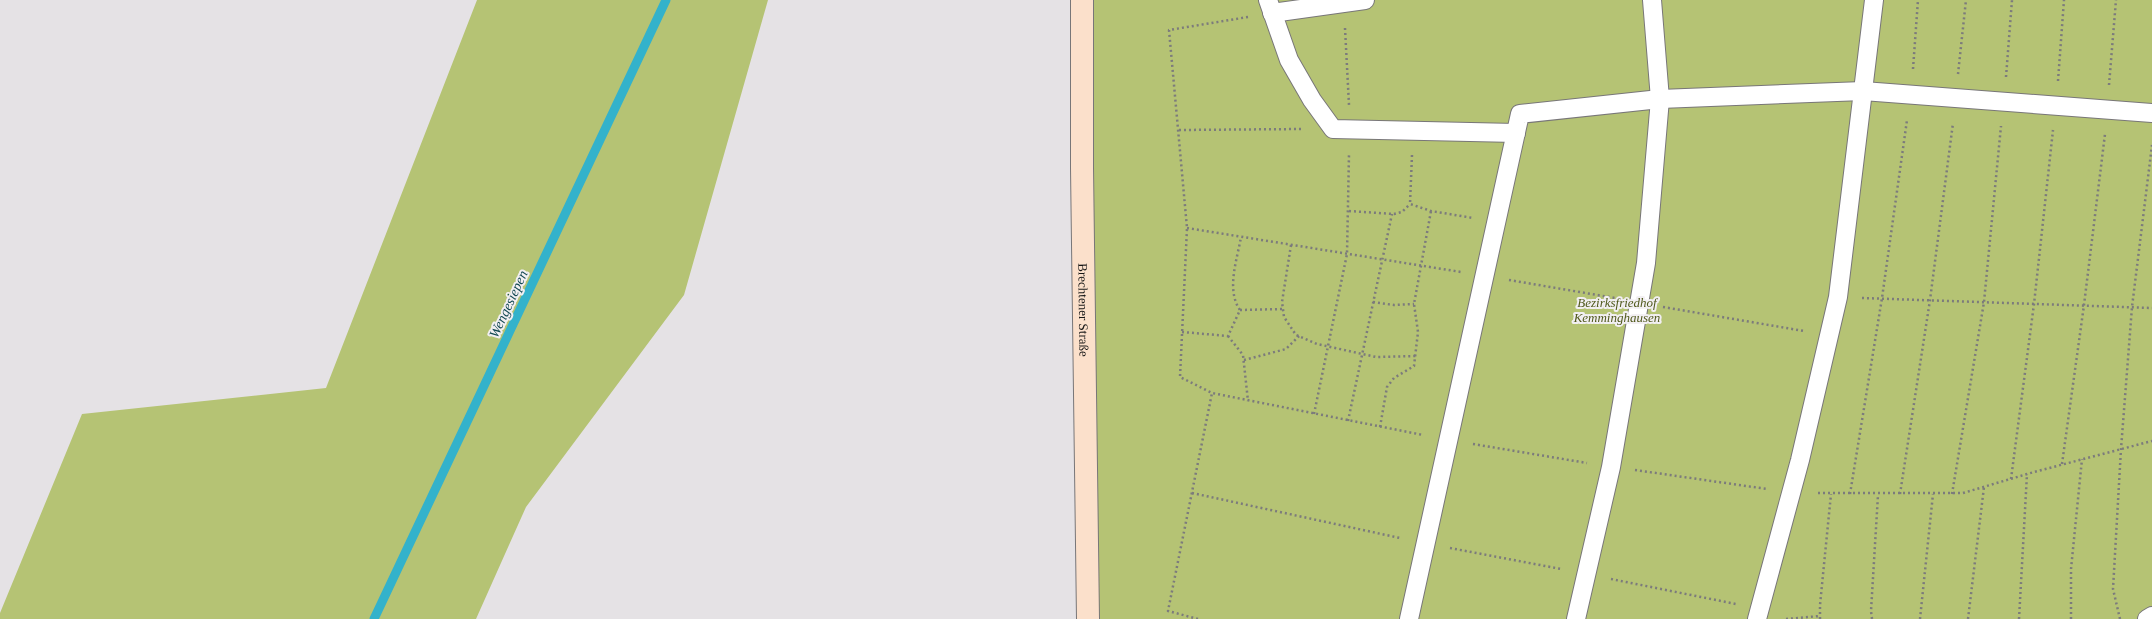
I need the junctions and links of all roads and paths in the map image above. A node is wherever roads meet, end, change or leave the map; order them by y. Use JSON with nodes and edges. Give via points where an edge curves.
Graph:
{"nodes":[{"id":1,"x":1082,"y":0,"type":"edge"},
{"id":2,"x":1365,"y":0,"type":"edge"},
{"id":3,"x":1652,"y":0,"type":"edge"},
{"id":4,"x":1874,"y":0,"type":"edge"},
{"id":5,"x":1918,"y":0,"type":"edge"},
{"id":6,"x":1966,"y":0,"type":"edge"},
{"id":7,"x":2012,"y":0,"type":"edge"},
{"id":8,"x":2064,"y":0,"type":"edge"},
{"id":9,"x":2116,"y":0,"type":"edge"},
{"id":10,"x":1344,"y":3,"type":"junction"},
{"id":11,"x":1270,"y":6,"type":"edge"},
{"id":12,"x":1863,"y":91,"type":"junction"},
{"id":13,"x":1911,"y":95,"type":"junction"},
{"id":14,"x":1349,"y":98,"type":"dead end"},
{"id":15,"x":1956,"y":98,"type":"junction"},
{"id":16,"x":1660,"y":99,"type":"junction"},
{"id":17,"x":2004,"y":102,"type":"junction"},
{"id":18,"x":2056,"y":106,"type":"junction"},
{"id":19,"x":2108,"y":110,"type":"junction"},
{"id":20,"x":2152,"y":113,"type":"edge"},
{"id":21,"x":1178,"y":130,"type":"junction"},
{"id":22,"x":1342,"y":130,"type":"junction"},
{"id":23,"x":1413,"y":132,"type":"junction"},
{"id":24,"x":1516,"y":133,"type":"junction"},
{"id":25,"x":2152,"y":145,"type":"edge"},
{"id":26,"x":1410,"y":204,"type":"junction"},
{"id":27,"x":1349,"y":211,"type":"junction"},
{"id":28,"x":1431,"y":211,"type":"junction"},
{"id":29,"x":1392,"y":214,"type":"junction"},
{"id":30,"x":1497,"y":222,"type":"junction"},
{"id":31,"x":1187,"y":228,"type":"junction"},
{"id":32,"x":1241,"y":237,"type":"junction"},
{"id":33,"x":1292,"y":245,"type":"junction"},
{"id":34,"x":1348,"y":254,"type":"junction"},
{"id":35,"x":1382,"y":260,"type":"junction"},
{"id":36,"x":1421,"y":266,"type":"junction"},
{"id":37,"x":1485,"y":275,"type":"junction"},
{"id":38,"x":1838,"y":297,"type":"junction"},
{"id":39,"x":1882,"y":298,"type":"junction"},
{"id":40,"x":1930,"y":300,"type":"junction"},
{"id":41,"x":1373,"y":302,"type":"junction"},
{"id":42,"x":1984,"y":302,"type":"junction"},
{"id":43,"x":1414,"y":304,"type":"junction"},
{"id":44,"x":2034,"y":304,"type":"junction"},
{"id":45,"x":2084,"y":305,"type":"junction"},
{"id":46,"x":2132,"y":307,"type":"junction"},
{"id":47,"x":2152,"y":308,"type":"edge"},
{"id":48,"x":1283,"y":309,"type":"junction"},
{"id":49,"x":1240,"y":310,"type":"junction"},
{"id":50,"x":1182,"y":332,"type":"junction"},
{"id":51,"x":1228,"y":336,"type":"junction"},
{"id":52,"x":1300,"y":336,"type":"junction"},
{"id":53,"x":1328,"y":346,"type":"junction"},
{"id":54,"x":1362,"y":354,"type":"junction"},
{"id":55,"x":1416,"y":356,"type":"junction"},
{"id":56,"x":1244,"y":360,"type":"junction"},
{"id":57,"x":1212,"y":394,"type":"junction"},
{"id":58,"x":1248,"y":401,"type":"junction"},
{"id":59,"x":1314,"y":414,"type":"junction"},
{"id":60,"x":1348,"y":421,"type":"junction"},
{"id":61,"x":1380,"y":427,"type":"junction"},
{"id":62,"x":1449,"y":440,"type":"junction"},
{"id":63,"x":2152,"y":441,"type":"edge"},
{"id":64,"x":2121,"y":449,"type":"junction"},
{"id":65,"x":2082,"y":459,"type":"junction"},
{"id":66,"x":2062,"y":464,"type":"junction"},
{"id":67,"x":1611,"y":467,"type":"junction"},
{"id":68,"x":2027,"y":474,"type":"junction"},
{"id":69,"x":2011,"y":479,"type":"junction"},
{"id":70,"x":1984,"y":487,"type":"junction"},
{"id":71,"x":1791,"y":492,"type":"junction"},
{"id":72,"x":1192,"y":493,"type":"junction"},
{"id":73,"x":1832,"y":494,"type":"junction"},
{"id":74,"x":1850,"y":494,"type":"junction"},
{"id":75,"x":1900,"y":494,"type":"junction"},
{"id":76,"x":1933,"y":494,"type":"junction"},
{"id":77,"x":1952,"y":494,"type":"junction"},
{"id":78,"x":1878,"y":495,"type":"junction"},
{"id":79,"x":1426,"y":544,"type":"junction"},
{"id":80,"x":1586,"y":574,"type":"junction"},
{"id":81,"x":1759,"y":614,"type":"edge"},
{"id":82,"x":2152,"y":616,"type":"edge"},
{"id":83,"x":1820,"y":618,"type":"edge"},
{"id":84,"x":1088,"y":619,"type":"edge"},
{"id":85,"x":1198,"y":619,"type":"edge"},
{"id":86,"x":1409,"y":619,"type":"edge"},
{"id":87,"x":1576,"y":619,"type":"edge"},
{"id":88,"x":1786,"y":619,"type":"edge"},
{"id":89,"x":1872,"y":619,"type":"edge"},
{"id":90,"x":1920,"y":619,"type":"edge"},
{"id":91,"x":1968,"y":619,"type":"edge"},
{"id":92,"x":2019,"y":619,"type":"edge"},
{"id":93,"x":2071,"y":619,"type":"edge"},
{"id":94,"x":2120,"y":619,"type":"edge"},
{"id":95,"x":2147,"y":619,"type":"edge"}],
"edges":[{"from":1,"to":84,"type":"street","name":"Brechtener Straße"},
{"from":2,"to":10,"type":"lane"},
{"from":3,"to":16,"type":"lane"},
{"from":4,"to":12,"type":"lane"},
{"from":5,"to":13,"type":"path"},
{"from":6,"to":15,"type":"path"},
{"from":7,"to":17,"type":"path"},
{"from":8,"to":18,"type":"path"},
{"from":9,"to":19,"type":"path"},
{"from":10,"to":11,"type":"lane"},
{"from":10,"to":14,"type":"path"},
{"from":11,"to":21,"type":"path","via":[[1169,30]]},
{"from":11,"to":22,"type":"lane","via":[[1289,60],[1312,100]]},
{"from":12,"to":13,"type":"lane"},
{"from":12,"to":16,"type":"lane"},
{"from":12,"to":38,"type":"lane"},
{"from":13,"to":15,"type":"lane"},
{"from":13,"to":39,"type":"path"},
{"from":15,"to":17,"type":"lane"},
{"from":15,"to":40,"type":"path"},
{"from":16,"to":24,"type":"lane","via":[[1520,114]]},
{"from":16,"to":67,"type":"lane","via":[[1646,263]]},
{"from":17,"to":18,"type":"lane"},
{"from":17,"to":42,"type":"path"},
{"from":18,"to":19,"type":"lane"},
{"from":18,"to":44,"type":"path"},
{"from":19,"to":20,"type":"lane"},
{"from":19,"to":45,"type":"path"},
{"from":21,"to":22,"type":"path"},
{"from":21,"to":31,"type":"path"},
{"from":22,"to":23,"type":"lane"},
{"from":22,"to":27,"type":"path"},
{"from":23,"to":24,"type":"lane"},
{"from":23,"to":26,"type":"path"},
{"from":24,"to":30,"type":"lane"},
{"from":25,"to":46,"type":"path"},
{"from":26,"to":28,"type":"path"},
{"from":26,"to":29,"type":"path","via":[[1402,212]]},
{"from":27,"to":29,"type":"path"},
{"from":27,"to":34,"type":"path"},
{"from":28,"to":30,"type":"path"},
{"from":28,"to":36,"type":"path"},
{"from":29,"to":35,"type":"path"},
{"from":30,"to":37,"type":"lane"},
{"from":31,"to":32,"type":"path"},
{"from":31,"to":50,"type":"path"},
{"from":32,"to":33,"type":"path"},
{"from":32,"to":49,"type":"path","via":[[1233,290],[1234,301]]},
{"from":33,"to":34,"type":"path"},
{"from":33,"to":48,"type":"path"},
{"from":34,"to":35,"type":"path"},
{"from":34,"to":53,"type":"path"},
{"from":35,"to":36,"type":"path"},
{"from":35,"to":41,"type":"path"},
{"from":36,"to":37,"type":"path"},
{"from":36,"to":43,"type":"path"},
{"from":37,"to":62,"type":"lane"},
{"from":38,"to":39,"type":"path"},
{"from":38,"to":71,"type":"lane"},
{"from":39,"to":40,"type":"path"},
{"from":39,"to":74,"type":"path"},
{"from":40,"to":42,"type":"path"},
{"from":40,"to":75,"type":"path"},
{"from":41,"to":43,"type":"path"},
{"from":41,"to":54,"type":"path"},
{"from":42,"to":44,"type":"path"},
{"from":42,"to":77,"type":"path"},
{"from":43,"to":55,"type":"path","via":[[1418,332]]},
{"from":44,"to":45,"type":"path"},
{"from":44,"to":69,"type":"path"},
{"from":45,"to":46,"type":"path"},
{"from":45,"to":66,"type":"path"},
{"from":46,"to":47,"type":"path"},
{"from":46,"to":64,"type":"path"},
{"from":48,"to":49,"type":"path"},
{"from":48,"to":52,"type":"path","via":[[1284,317],[1296,335]]},
{"from":49,"to":51,"type":"path"},
{"from":50,"to":51,"type":"path"},
{"from":50,"to":57,"type":"path","via":[[1180,377]]},
{"from":51,"to":56,"type":"path","via":[[1244,355]]},
{"from":52,"to":53,"type":"path"},
{"from":52,"to":56,"type":"path","via":[[1286,349]]},
{"from":53,"to":54,"type":"path"},
{"from":53,"to":59,"type":"path"},
{"from":54,"to":55,"type":"path","via":[[1376,357]]},
{"from":54,"to":60,"type":"path"},
{"from":55,"to":61,"type":"path","via":[[1414,366],[1394,378],[1387,387]]},
{"from":56,"to":58,"type":"path"},
{"from":57,"to":58,"type":"path"},
{"from":57,"to":72,"type":"path"},
{"from":58,"to":59,"type":"path"},
{"from":59,"to":60,"type":"path"},
{"from":60,"to":61,"type":"path"},
{"from":61,"to":62,"type":"path"},
{"from":62,"to":67,"type":"path"},
{"from":62,"to":79,"type":"lane"},
{"from":63,"to":64,"type":"path"},
{"from":64,"to":65,"type":"path"},
{"from":64,"to":94,"type":"path","via":[[2113,589]]},
{"from":65,"to":66,"type":"path"},
{"from":65,"to":93,"type":"path","via":[[2071,569]]},
{"from":66,"to":68,"type":"path"},
{"from":67,"to":71,"type":"path"},
{"from":67,"to":80,"type":"lane"},
{"from":68,"to":69,"type":"path"},
{"from":68,"to":92,"type":"path"},
{"from":69,"to":70,"type":"path"},
{"from":70,"to":77,"type":"path"},
{"from":70,"to":91,"type":"path"},
{"from":71,"to":73,"type":"path"},
{"from":71,"to":81,"type":"lane"},
{"from":72,"to":79,"type":"path"},
{"from":72,"to":85,"type":"path","via":[[1168,611]]},
{"from":73,"to":74,"type":"path"},
{"from":73,"to":83,"type":"path"},
{"from":74,"to":78,"type":"path"},
{"from":75,"to":76,"type":"path"},
{"from":75,"to":78,"type":"path"},
{"from":76,"to":77,"type":"path"},
{"from":76,"to":90,"type":"path"},
{"from":78,"to":89,"type":"path"},
{"from":79,"to":80,"type":"path"},
{"from":79,"to":86,"type":"lane"},
{"from":80,"to":81,"type":"path"},
{"from":80,"to":87,"type":"lane"},
{"from":82,"to":95,"type":"lane"},
{"from":83,"to":88,"type":"path"}]}
